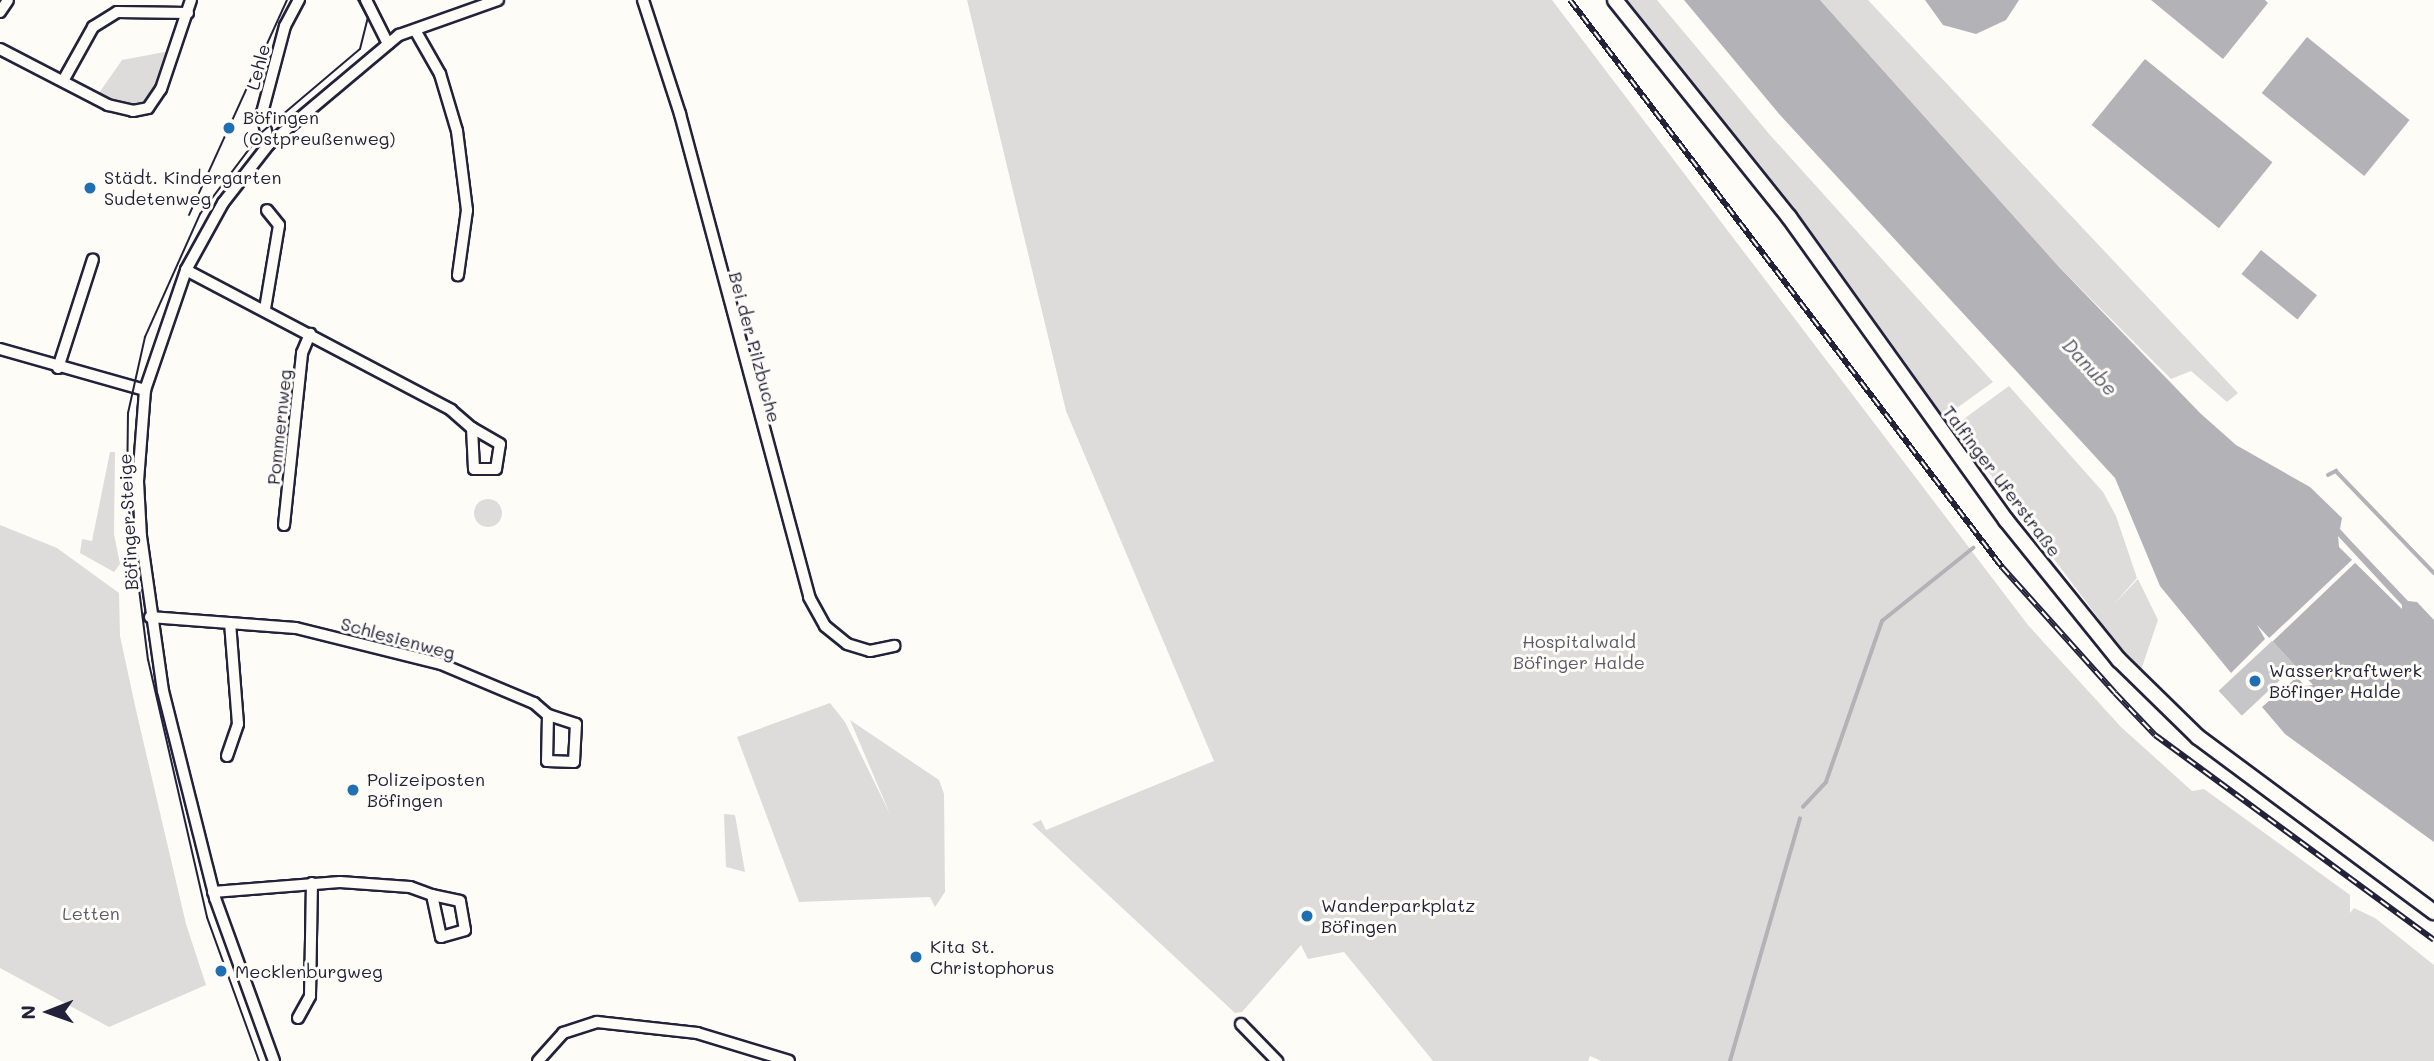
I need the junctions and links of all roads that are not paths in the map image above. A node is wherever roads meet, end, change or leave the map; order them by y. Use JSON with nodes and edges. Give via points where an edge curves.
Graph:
{"nodes":[{"id":1,"x":8,"y":0,"type":"edge"},
{"id":2,"x":191,"y":0,"type":"edge"},
{"id":3,"x":299,"y":0,"type":"edge"},
{"id":4,"x":366,"y":0,"type":"edge"},
{"id":5,"x":498,"y":0,"type":"edge"},
{"id":6,"x":643,"y":0,"type":"edge"},
{"id":7,"x":1615,"y":0,"type":"edge"},
{"id":8,"x":0,"y":12,"type":"edge"},
{"id":9,"x":188,"y":13,"type":"junction"},
{"id":10,"x":415,"y":30,"type":"junction"},
{"id":11,"x":387,"y":44,"type":"junction"},
{"id":12,"x":0,"y":49,"type":"edge"},
{"id":13,"x":63,"y":81,"type":"junction"},
{"id":14,"x":269,"y":144,"type":"junction"},
{"id":15,"x":267,"y":210,"type":"dead end"},
{"id":16,"x":93,"y":258,"type":"dead end"},
{"id":17,"x":186,"y":270,"type":"junction"},
{"id":18,"x":458,"y":275,"type":"dead end"},
{"id":19,"x":265,"y":309,"type":"junction"},
{"id":20,"x":310,"y":334,"type":"junction"},
{"id":21,"x":0,"y":349,"type":"edge"},
{"id":22,"x":58,"y":368,"type":"junction"},
{"id":23,"x":145,"y":390,"type":"junction"},
{"id":24,"x":472,"y":428,"type":"junction"},
{"id":25,"x":284,"y":525,"type":"dead end"},
{"id":26,"x":150,"y":617,"type":"junction"},
{"id":27,"x":230,"y":623,"type":"junction"},
{"id":28,"x":894,"y":646,"type":"dead end"},
{"id":29,"x":548,"y":715,"type":"junction"},
{"id":30,"x":227,"y":756,"type":"dead end"},
{"id":31,"x":312,"y":883,"type":"junction"},
{"id":32,"x":214,"y":892,"type":"junction"},
{"id":33,"x":432,"y":895,"type":"junction"},
{"id":34,"x":2434,"y":912,"type":"edge"},
{"id":35,"x":299,"y":1018,"type":"dead end"},
{"id":36,"x":1241,"y":1024,"type":"dead end"},
{"id":37,"x":777,"y":1058,"type":"edge"},
{"id":38,"x":274,"y":1061,"type":"edge"},
{"id":39,"x":538,"y":1061,"type":"edge"},
{"id":40,"x":789,"y":1061,"type":"edge"},
{"id":41,"x":1277,"y":1061,"type":"edge"}],
"edges":[{"from":1,"to":8,"type":"street"},
{"from":2,"to":9,"type":"street"},
{"from":3,"to":14,"type":"street","name":"Lehle","via":[[285,26],[262,113]]},
{"from":4,"to":11,"type":"street"},
{"from":5,"to":10,"type":"street","name":"Böfinger Steige"},
{"from":6,"to":28,"type":"street","name":"Bei der Pilzbuche","via":[[678,104],[809,597],[825,626],[847,644],[870,651]]},
{"from":7,"to":34,"type":"street","name":"Talfinger Uferstraße","via":[[1789,217],[2006,520],[2119,660],[2198,737]]},
{"from":9,"to":13,"type":"street","via":[[117,12],[93,27]]},
{"from":9,"to":13,"type":"street","via":[[161,89],[148,108],[133,111],[108,105]]},
{"from":10,"to":11,"type":"street","name":"Böfinger Steige"},
{"from":10,"to":18,"type":"street","via":[[440,74],[457,131],[467,210]]},
{"from":11,"to":14,"type":"street","name":"Böfinger Steige"},
{"from":12,"to":13,"type":"street"},
{"from":14,"to":17,"type":"street","name":"Böfinger Steige","via":[[223,203]]},
{"from":15,"to":19,"type":"street","via":[[279,225]]},
{"from":16,"to":22,"type":"street"},
{"from":17,"to":19,"type":"street"},
{"from":17,"to":23,"type":"street","name":"Böfinger Steige"},
{"from":19,"to":20,"type":"street"},
{"from":20,"to":24,"type":"street","via":[[419,391]]},
{"from":20,"to":25,"type":"street","name":"Pommernweg","via":[[302,353]]},
{"from":21,"to":22,"type":"street"},
{"from":22,"to":23,"type":"street"},
{"from":23,"to":26,"type":"street","name":"Böfinger Steige","via":[[138,481]]},
{"from":24,"to":24,"type":"street","via":[[474,469],[496,469],[500,444]]},
{"from":26,"to":27,"type":"street","name":"Schlesienweg"},
{"from":26,"to":32,"type":"street","name":"Böfinger Steige"},
{"from":27,"to":29,"type":"street","name":"Schlesienweg","via":[[296,628],[441,664],[525,698]]},
{"from":27,"to":30,"type":"street","via":[[238,724]]},
{"from":29,"to":29,"type":"street","name":"Schlesienweg","via":[[547,761],[574,762],[576,724]]},
{"from":31,"to":32,"type":"street"},
{"from":31,"to":33,"type":"street","via":[[390,884]]},
{"from":31,"to":35,"type":"street","via":[[310,996]]},
{"from":32,"to":38,"type":"street","name":"Böfinger Steige"},
{"from":33,"to":33,"type":"street","via":[[441,937],[466,930],[460,901]]},
{"from":36,"to":41,"type":"street"},
{"from":37,"to":39,"type":"street","via":[[697,1033],[597,1022],[562,1033]]},
{"from":37,"to":40,"type":"street"}]}
